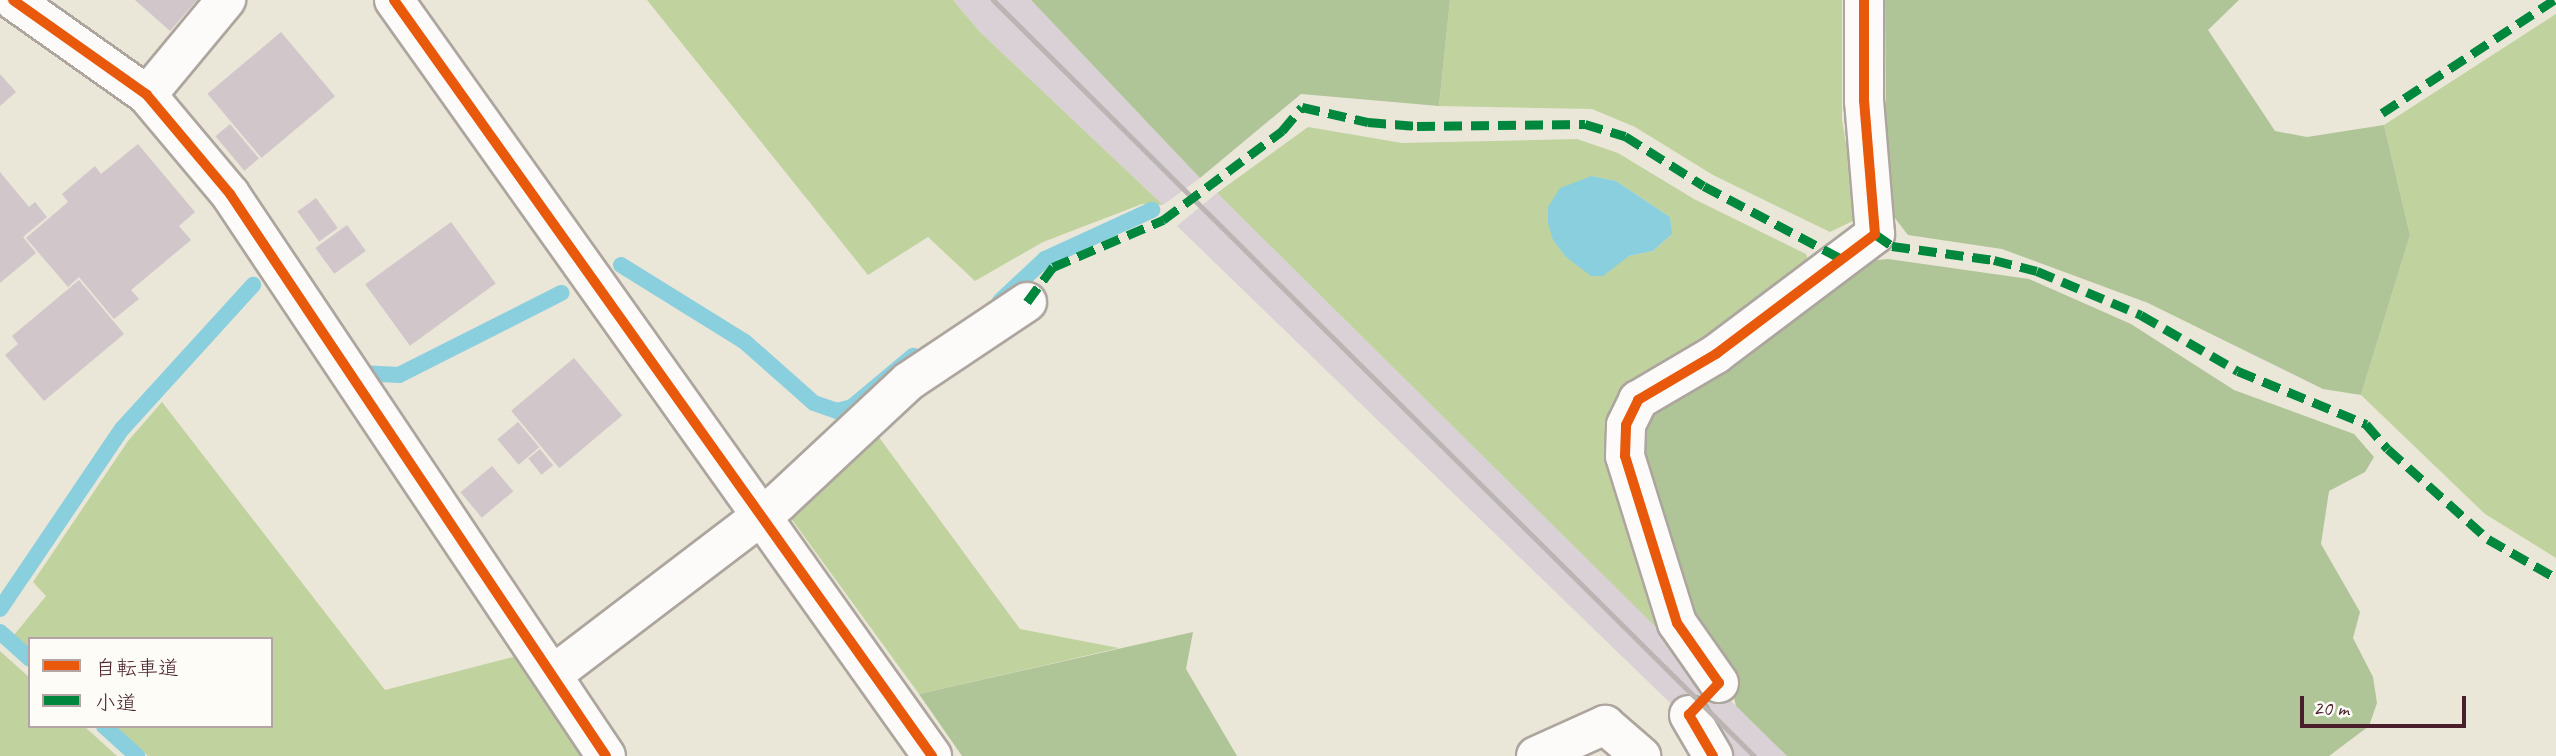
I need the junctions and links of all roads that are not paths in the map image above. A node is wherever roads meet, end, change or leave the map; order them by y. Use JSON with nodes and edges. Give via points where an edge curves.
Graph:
{"nodes":[{"id":1,"x":13,"y":0,"type":"edge"},
{"id":2,"x":226,"y":0,"type":"edge"},
{"id":3,"x":394,"y":0,"type":"edge"},
{"id":4,"x":1864,"y":0,"type":"edge"},
{"id":5,"x":147,"y":95,"type":"junction"},
{"id":6,"x":1027,"y":302,"type":"dead end"},
{"id":7,"x":761,"y":515,"type":"junction"},
{"id":8,"x":555,"y":673,"type":"junction"},
{"id":9,"x":1720,"y":683,"type":"dead end"},
{"id":10,"x":1689,"y":716,"type":"dead end"},
{"id":11,"x":606,"y":756,"type":"edge"},
{"id":12,"x":932,"y":756,"type":"edge"},
{"id":13,"x":1536,"y":756,"type":"edge"},
{"id":14,"x":1641,"y":756,"type":"edge"},
{"id":15,"x":1713,"y":756,"type":"edge"}],
"edges":[{"from":1,"to":5,"type":"street"},
{"from":2,"to":5,"type":"street"},
{"from":3,"to":7,"type":"street"},
{"from":4,"to":9,"type":"street","via":[[1864,101],[1875,234],[1716,354],[1638,400],[1626,425],[1625,456],[1677,623]]},
{"from":5,"to":8,"type":"street","via":[[230,194]]},
{"from":6,"to":7,"type":"street","via":[[909,381]]},
{"from":7,"to":8,"type":"street"},
{"from":7,"to":12,"type":"street"},
{"from":8,"to":11,"type":"street"},
{"from":10,"to":15,"type":"street"},
{"from":13,"to":14,"type":"street","via":[[1605,725]]}]}
